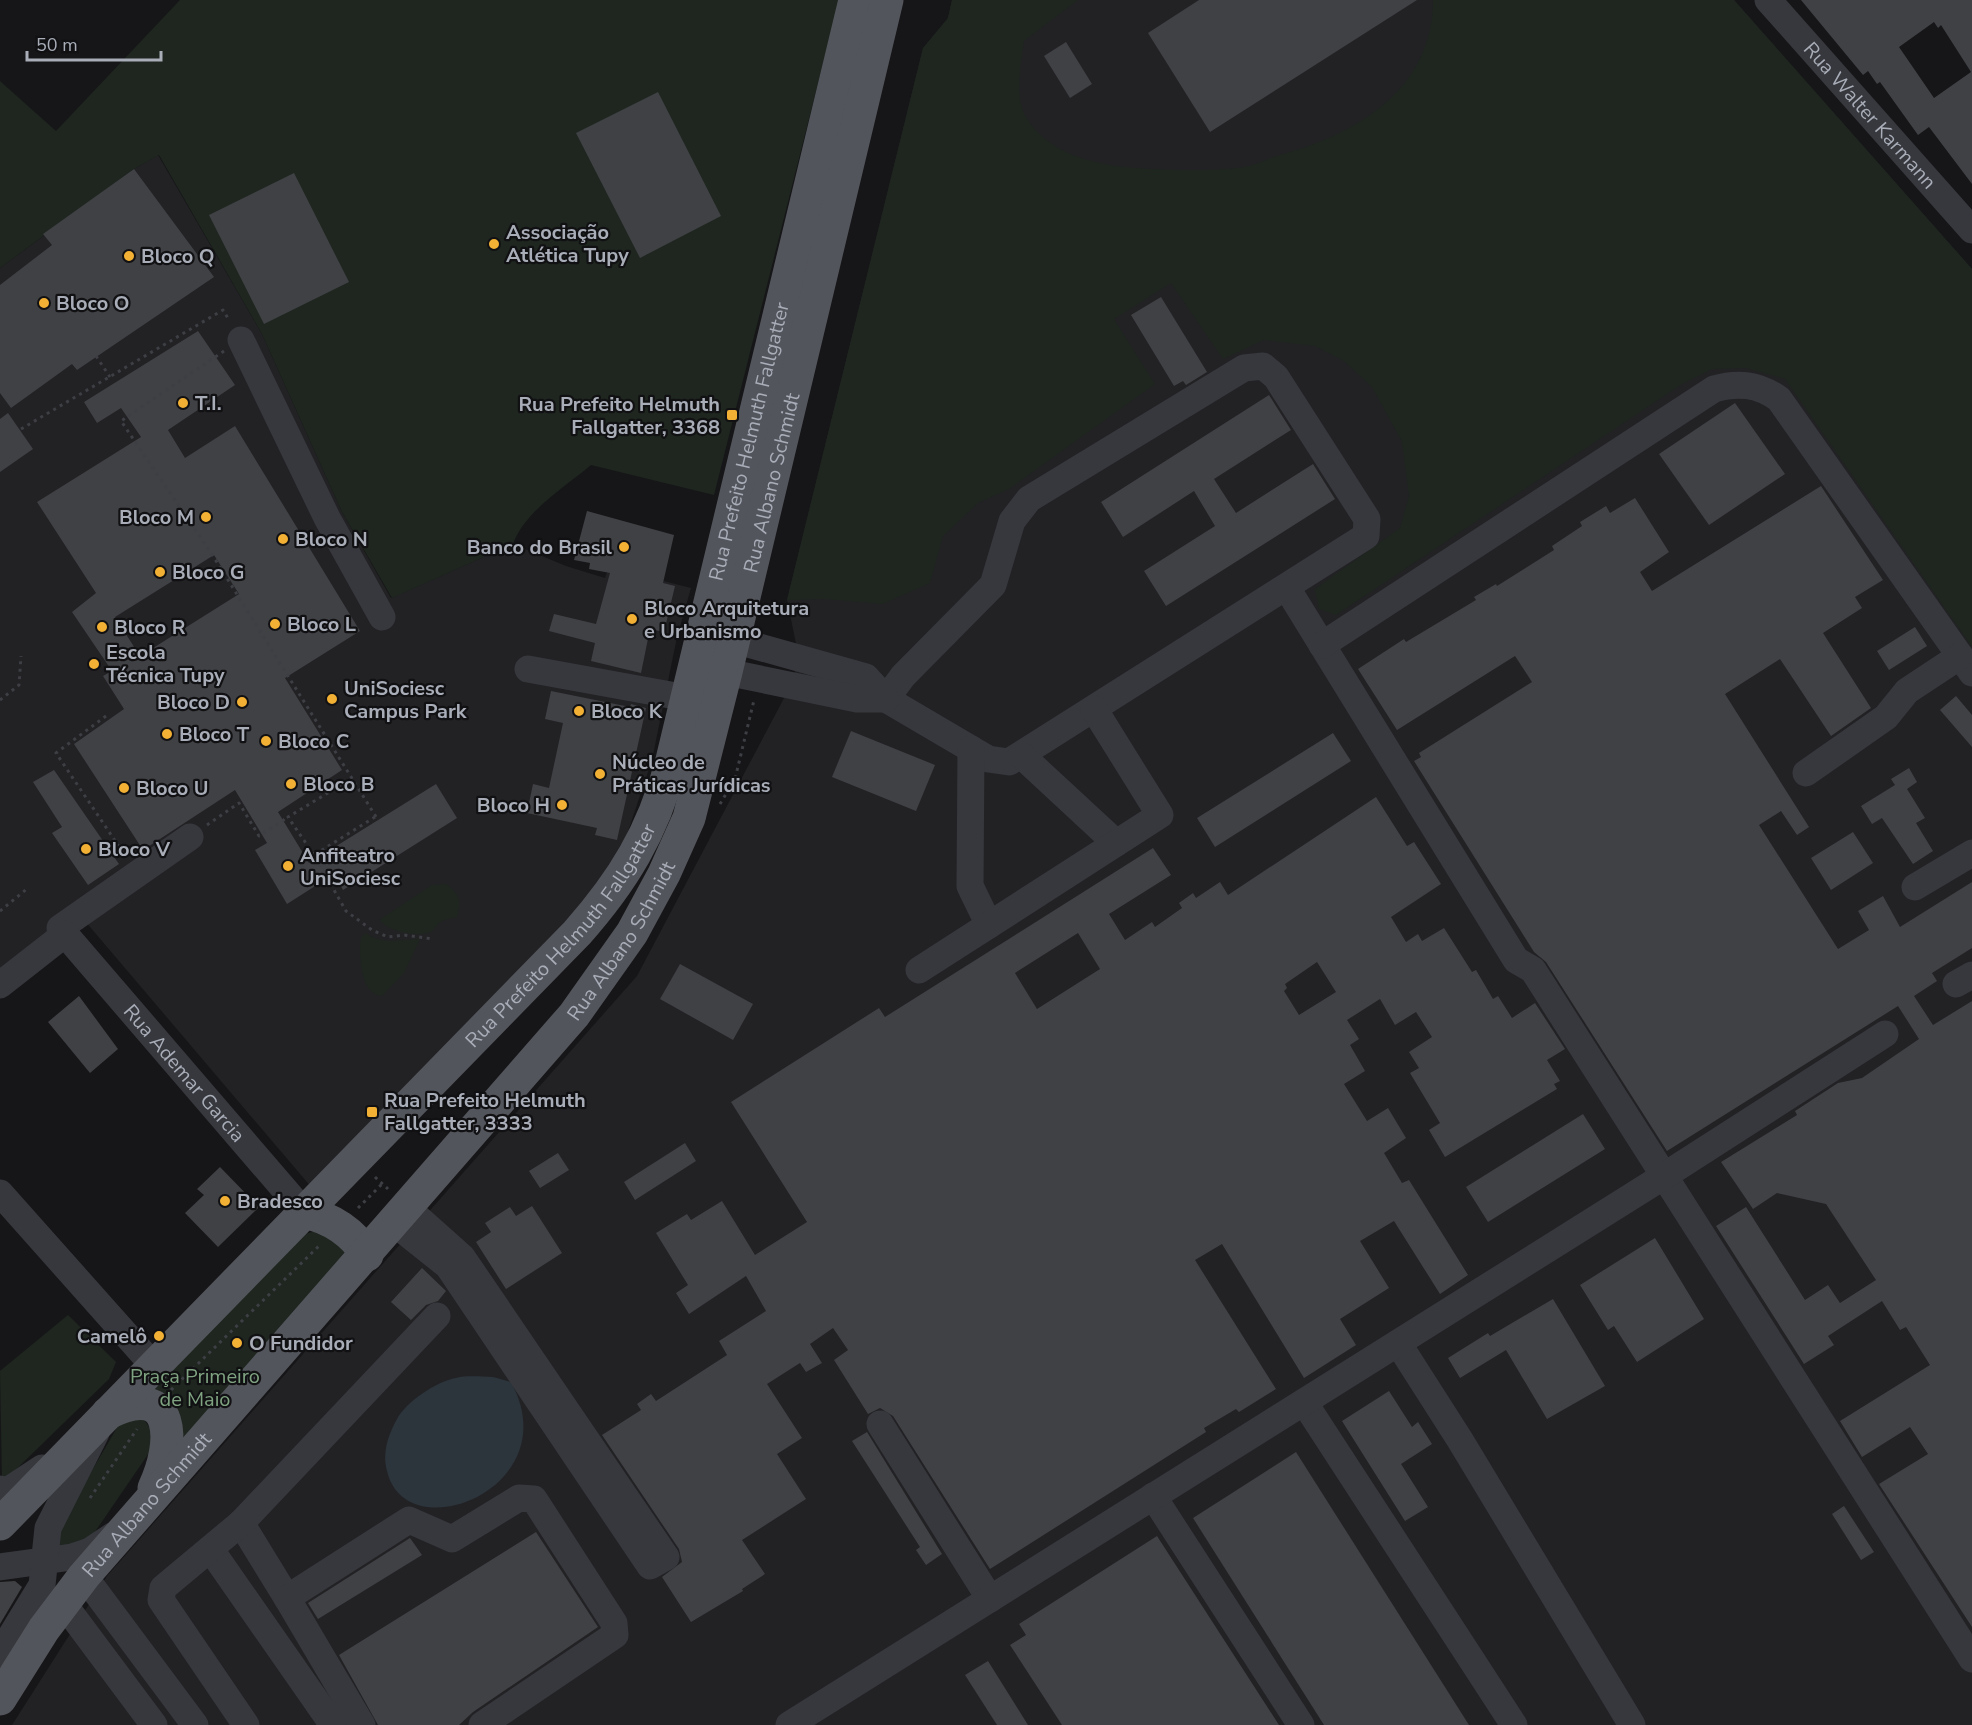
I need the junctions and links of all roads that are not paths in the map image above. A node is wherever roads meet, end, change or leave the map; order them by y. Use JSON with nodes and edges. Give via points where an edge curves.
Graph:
{"nodes":[{"id":1,"x":855,"y":0,"type":"edge"},
{"id":2,"x":887,"y":0,"type":"edge"},
{"id":3,"x":1768,"y":0,"type":"edge"},
{"id":4,"x":1972,"y":230,"type":"edge"},
{"id":5,"x":241,"y":340,"type":"road end"},
{"id":6,"x":1287,"y":588,"type":"junction"},
{"id":7,"x":382,"y":617,"type":"dead end"},
{"id":8,"x":734,"y":640,"type":"junction"},
{"id":9,"x":1322,"y":645,"type":"junction"},
{"id":10,"x":1966,"y":664,"type":"edge"},
{"id":11,"x":528,"y":669,"type":"dead end"},
{"id":12,"x":726,"y":672,"type":"junction"},
{"id":13,"x":687,"y":698,"type":"junction"},
{"id":14,"x":886,"y":699,"type":"junction"},
{"id":15,"x":1094,"y":709,"type":"junction"},
{"id":16,"x":971,"y":749,"type":"junction"},
{"id":17,"x":1021,"y":755,"type":"junction"},
{"id":18,"x":1806,"y":773,"type":"dead end"},
{"id":19,"x":190,"y":837,"type":"dead end"},
{"id":20,"x":1116,"y":843,"type":"junction"},
{"id":21,"x":1972,"y":853,"type":"edge"},
{"id":22,"x":1915,"y":887,"type":"dead end"},
{"id":23,"x":988,"y":926,"type":"junction"},
{"id":24,"x":63,"y":931,"type":"junction"},
{"id":25,"x":919,"y":970,"type":"dead end"},
{"id":26,"x":0,"y":985,"type":"edge"},
{"id":27,"x":1885,"y":1034,"type":"dead end"},
{"id":28,"x":1664,"y":1176,"type":"junction"},
{"id":29,"x":0,"y":1193,"type":"edge"},
{"id":30,"x":304,"y":1212,"type":"junction"},
{"id":31,"x":400,"y":1215,"type":"junction"},
{"id":32,"x":367,"y":1254,"type":"junction"},
{"id":33,"x":437,"y":1316,"type":"dead end"},
{"id":34,"x":1398,"y":1343,"type":"junction"},
{"id":35,"x":154,"y":1366,"type":"junction"},
{"id":36,"x":1304,"y":1402,"type":"junction"},
{"id":37,"x":108,"y":1413,"type":"junction"},
{"id":38,"x":880,"y":1424,"type":"dead end"},
{"id":39,"x":69,"y":1453,"type":"junction"},
{"id":40,"x":0,"y":1489,"type":"edge"},
{"id":41,"x":1153,"y":1496,"type":"junction"},
{"id":42,"x":140,"y":1513,"type":"junction"},
{"id":43,"x":241,"y":1522,"type":"junction"},
{"id":44,"x":0,"y":1524,"type":"edge"},
{"id":45,"x":211,"y":1550,"type":"junction"},
{"id":46,"x":2,"y":1566,"type":"edge"},
{"id":47,"x":84,"y":1576,"type":"junction"},
{"id":48,"x":50,"y":1583,"type":"junction"},
{"id":49,"x":287,"y":1598,"type":"junction"},
{"id":50,"x":990,"y":1599,"type":"junction"},
{"id":51,"x":0,"y":1654,"type":"edge"},
{"id":52,"x":1972,"y":1659,"type":"edge"},
{"id":53,"x":0,"y":1699,"type":"edge"},
{"id":54,"x":154,"y":1725,"type":"edge"},
{"id":55,"x":195,"y":1725,"type":"edge"},
{"id":56,"x":246,"y":1725,"type":"edge"},
{"id":57,"x":333,"y":1725,"type":"edge"},
{"id":58,"x":362,"y":1725,"type":"edge"},
{"id":59,"x":482,"y":1725,"type":"edge"},
{"id":60,"x":789,"y":1725,"type":"edge"},
{"id":61,"x":1301,"y":1725,"type":"edge"},
{"id":62,"x":1514,"y":1725,"type":"edge"},
{"id":63,"x":1632,"y":1725,"type":"edge"}],
"edges":[{"from":1,"to":13,"type":"main road","name":"Rua Prefeito Helmuth Fallgatter"},
{"from":2,"to":8,"type":"main road","name":"Rua Albano Schmidt"},
{"from":3,"to":4,"type":"street","name":"Rua Walter Karmann"},
{"from":5,"to":7,"type":"street","via":[[327,518]]},
{"from":6,"to":9,"type":"street"},
{"from":6,"to":14,"type":"street","via":[[1366,536],[1367,519],[1276,377],[1263,366],[1244,368],[1029,499],[1012,520],[993,585],[903,676]]},
{"from":6,"to":15,"type":"street"},
{"from":8,"to":12,"type":"main road","name":"Rua Albano Schmidt"},
{"from":8,"to":14,"type":"street","via":[[866,677]]},
{"from":9,"to":10,"type":"street","via":[[1714,389],[1739,384],[1761,388],[1779,399]]},
{"from":9,"to":28,"type":"street","via":[[1516,960],[1533,970]]},
{"from":10,"to":18,"type":"street","via":[[1907,691],[1886,717]]},
{"from":11,"to":13,"type":"street"},
{"from":12,"to":14,"type":"street","via":[[857,699]]},
{"from":12,"to":31,"type":"main road","name":"Rua Albano Schmidt","via":[[689,818],[632,933],[560,1032]]},
{"from":13,"to":30,"type":"main road","name":"Rua Prefeito Helmuth Fallgatter","via":[[660,802],[618,884],[577,933]]},
{"from":14,"to":16,"type":"street"},
{"from":15,"to":17,"type":"street"},
{"from":15,"to":20,"type":"street","via":[[1161,815]]},
{"from":16,"to":17,"type":"street","via":[[988,759],[1009,762]]},
{"from":16,"to":23,"type":"street","via":[[970,886]]},
{"from":17,"to":20,"type":"street"},
{"from":19,"to":24,"type":"street"},
{"from":20,"to":23,"type":"street"},
{"from":21,"to":22,"type":"street"},
{"from":23,"to":25,"type":"street"},
{"from":24,"to":26,"type":"street"},
{"from":24,"to":30,"type":"street","name":"Rua Ademar Garcia"},
{"from":27,"to":28,"type":"street"},
{"from":28,"to":34,"type":"street"},
{"from":28,"to":52,"type":"street"},
{"from":29,"to":35,"type":"street"},
{"from":30,"to":32,"type":"main road","via":[[340,1226]]},
{"from":30,"to":35,"type":"main road","name":"Rua Prefeito Helmuth Fallgatter"},
{"from":31,"to":31,"type":"street","via":[[448,1266],[650,1566],[666,1557],[462,1257]]},
{"from":31,"to":32,"type":"main road","name":"Rua Albano Schmidt"},
{"from":32,"to":42,"type":"main road","name":"Rua Albano Schmidt"},
{"from":33,"to":43,"type":"street"},
{"from":34,"to":36,"type":"street"},
{"from":34,"to":63,"type":"street"},
{"from":35,"to":37,"type":"main road","name":"Rua Prefeito Helmuth Fallgatter"},
{"from":36,"to":41,"type":"street"},
{"from":36,"to":62,"type":"street"},
{"from":37,"to":39,"type":"main road","name":"Rua Prefeito Helmuth Fallgatter"},
{"from":37,"to":42,"type":"main road","via":[[140,1403],[156,1407],[167,1424],[168,1446],[162,1471]]},
{"from":37,"to":48,"type":"street","via":[[48,1528]]},
{"from":38,"to":50,"type":"street"},
{"from":39,"to":40,"type":"street","via":[[15,1487]]},
{"from":39,"to":44,"type":"main road","name":"Rua Prefeito Helmuth Fallgatter"},
{"from":41,"to":50,"type":"street"},
{"from":41,"to":61,"type":"street"},
{"from":42,"to":47,"type":"main road","name":"Rua Albano Schmidt"},
{"from":42,"to":48,"type":"street","via":[[90,1551],[72,1557]]},
{"from":43,"to":45,"type":"street"},
{"from":43,"to":49,"type":"street"},
{"from":45,"to":56,"type":"street","via":[[163,1588],[161,1600]]},
{"from":45,"to":57,"type":"street"},
{"from":46,"to":48,"type":"street","via":[[29,1569]]},
{"from":47,"to":48,"type":"main road","name":"Rua Albano Schmidt"},
{"from":47,"to":55,"type":"street"},
{"from":48,"to":51,"type":"street"},
{"from":48,"to":53,"type":"main road","name":"Rua Albano Schmidt"},
{"from":48,"to":54,"type":"street"},
{"from":49,"to":58,"type":"street"},
{"from":49,"to":59,"type":"street","via":[[409,1520],[452,1539],[519,1498],[534,1499],[614,1623],[615,1635]]},
{"from":50,"to":60,"type":"street"}]}
